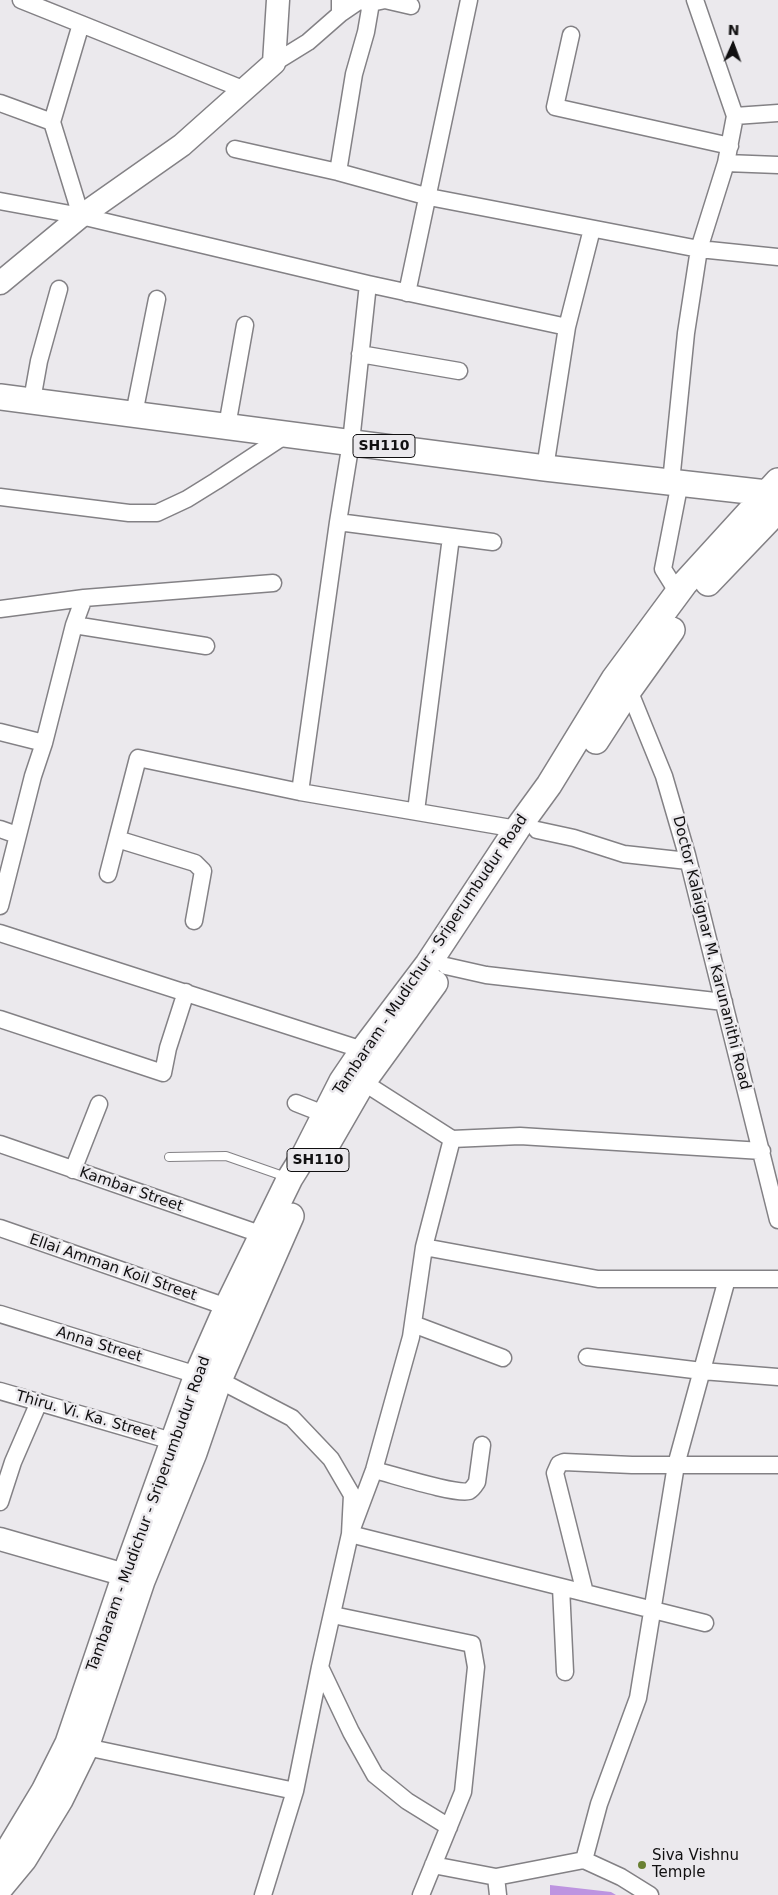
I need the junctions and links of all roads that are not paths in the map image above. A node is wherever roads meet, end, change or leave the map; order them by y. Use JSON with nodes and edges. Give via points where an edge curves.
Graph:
{"nodes":[{"id":1,"x":21,"y":0,"type":"edge"},
{"id":2,"x":278,"y":0,"type":"edge"},
{"id":3,"x":469,"y":0,"type":"edge"},
{"id":4,"x":695,"y":0,"type":"edge"},
{"id":5,"x":372,"y":3,"type":"junction"},
{"id":6,"x":412,"y":6,"type":"dead end"},
{"id":7,"x":340,"y":7,"type":"edge"},
{"id":8,"x":81,"y":24,"type":"junction"},
{"id":9,"x":570,"y":35,"type":"dead end"},
{"id":10,"x":274,"y":63,"type":"junction"},
{"id":11,"x":245,"y":90,"type":"junction"},
{"id":12,"x":0,"y":103,"type":"edge"},
{"id":13,"x":778,"y":113,"type":"edge"},
{"id":14,"x":735,"y":116,"type":"junction"},
{"id":15,"x":52,"y":122,"type":"junction"},
{"id":16,"x":730,"y":146,"type":"junction"},
{"id":17,"x":235,"y":150,"type":"dead end"},
{"id":18,"x":726,"y":163,"type":"junction"},
{"id":19,"x":778,"y":165,"type":"edge"},
{"id":20,"x":338,"y":172,"type":"junction"},
{"id":21,"x":429,"y":197,"type":"junction"},
{"id":22,"x":0,"y":201,"type":"edge"},
{"id":23,"x":81,"y":216,"type":"junction"},
{"id":24,"x":592,"y":229,"type":"junction"},
{"id":25,"x":699,"y":249,"type":"junction"},
{"id":26,"x":778,"y":257,"type":"edge"},
{"id":27,"x":0,"y":283,"type":"edge"},
{"id":28,"x":368,"y":284,"type":"junction"},
{"id":29,"x":59,"y":289,"type":"dead end"},
{"id":30,"x":408,"y":293,"type":"junction"},
{"id":31,"x":156,"y":299,"type":"dead end"},
{"id":32,"x":245,"y":325,"type":"dead end"},
{"id":33,"x":567,"y":326,"type":"junction"},
{"id":34,"x":360,"y":354,"type":"junction"},
{"id":35,"x":459,"y":371,"type":"dead end"},
{"id":36,"x":0,"y":397,"type":"edge"},
{"id":37,"x":32,"y":400,"type":"junction"},
{"id":38,"x":134,"y":414,"type":"junction"},
{"id":39,"x":227,"y":426,"type":"junction"},
{"id":40,"x":287,"y":434,"type":"junction"},
{"id":41,"x":351,"y":442,"type":"junction"},
{"id":42,"x":545,"y":468,"type":"junction"},
{"id":43,"x":676,"y":482,"type":"junction"},
{"id":44,"x":0,"y":497,"type":"edge"},
{"id":45,"x":775,"y":499,"type":"edge"},
{"id":46,"x":338,"y":522,"type":"junction"},
{"id":47,"x":451,"y":537,"type":"junction"},
{"id":48,"x":493,"y":542,"type":"dead end"},
{"id":49,"x":273,"y":583,"type":"dead end"},
{"id":50,"x":678,"y":593,"type":"junction"},
{"id":51,"x":84,"y":598,"type":"junction"},
{"id":52,"x":0,"y":608,"type":"edge"},
{"id":53,"x":74,"y":625,"type":"junction"},
{"id":54,"x":206,"y":646,"type":"dead end"},
{"id":55,"x":622,"y":684,"type":"junction"},
{"id":56,"x":0,"y":732,"type":"edge"},
{"id":57,"x":44,"y":743,"type":"junction"},
{"id":58,"x":300,"y":792,"type":"junction"},
{"id":59,"x":416,"y":811,"type":"junction"},
{"id":60,"x":0,"y":829,"type":"edge"},
{"id":61,"x":527,"y":829,"type":"junction"},
{"id":62,"x":17,"y":835,"type":"junction"},
{"id":63,"x":117,"y":839,"type":"junction"},
{"id":64,"x":688,"y":861,"type":"junction"},
{"id":65,"x":108,"y":874,"type":"dead end"},
{"id":66,"x":0,"y":906,"type":"edge"},
{"id":67,"x":194,"y":921,"type":"dead end"},
{"id":68,"x":0,"y":932,"type":"edge"},
{"id":69,"x":446,"y":966,"type":"junction"},
{"id":70,"x":186,"y":992,"type":"junction"},
{"id":71,"x":724,"y":1002,"type":"junction"},
{"id":72,"x":0,"y":1019,"type":"edge"},
{"id":73,"x":363,"y":1050,"type":"junction"},
{"id":74,"x":364,"y":1082,"type":"junction"},
{"id":75,"x":296,"y":1103,"type":"dead end"},
{"id":76,"x":99,"y":1104,"type":"dead end"},
{"id":77,"x":324,"y":1114,"type":"junction"},
{"id":78,"x":452,"y":1139,"type":"junction"},
{"id":79,"x":0,"y":1144,"type":"edge"},
{"id":80,"x":762,"y":1152,"type":"junction"},
{"id":81,"x":169,"y":1157,"type":"dead end"},
{"id":82,"x":73,"y":1170,"type":"junction"},
{"id":83,"x":290,"y":1178,"type":"junction"},
{"id":84,"x":778,"y":1220,"type":"edge"},
{"id":85,"x":0,"y":1228,"type":"edge"},
{"id":86,"x":263,"y":1235,"type":"junction"},
{"id":87,"x":424,"y":1248,"type":"junction"},
{"id":88,"x":727,"y":1279,"type":"junction"},
{"id":89,"x":778,"y":1279,"type":"edge"},
{"id":90,"x":227,"y":1307,"type":"junction"},
{"id":91,"x":0,"y":1314,"type":"edge"},
{"id":92,"x":413,"y":1324,"type":"junction"},
{"id":93,"x":587,"y":1357,"type":"dead end"},
{"id":94,"x":503,"y":1358,"type":"dead end"},
{"id":95,"x":702,"y":1372,"type":"junction"},
{"id":96,"x":778,"y":1377,"type":"edge"},
{"id":97,"x":208,"y":1378,"type":"junction"},
{"id":98,"x":0,"y":1391,"type":"edge"},
{"id":99,"x":39,"y":1402,"type":"junction"},
{"id":100,"x":172,"y":1441,"type":"junction"},
{"id":101,"x":482,"y":1445,"type":"dead end"},
{"id":102,"x":6,"y":1460,"type":"edge"},
{"id":103,"x":676,"y":1465,"type":"junction"},
{"id":104,"x":778,"y":1465,"type":"edge"},
{"id":105,"x":374,"y":1470,"type":"junction"},
{"id":106,"x":0,"y":1502,"type":"edge"},
{"id":107,"x":350,"y":1534,"type":"junction"},
{"id":108,"x":0,"y":1539,"type":"edge"},
{"id":109,"x":125,"y":1575,"type":"junction"},
{"id":110,"x":561,"y":1587,"type":"junction"},
{"id":111,"x":586,"y":1593,"type":"junction"},
{"id":112,"x":653,"y":1610,"type":"junction"},
{"id":113,"x":332,"y":1615,"type":"junction"},
{"id":114,"x":705,"y":1623,"type":"dead end"},
{"id":115,"x":320,"y":1667,"type":"junction"},
{"id":116,"x":565,"y":1672,"type":"dead end"},
{"id":117,"x":86,"y":1747,"type":"junction"},
{"id":118,"x":295,"y":1790,"type":"junction"},
{"id":119,"x":449,"y":1827,"type":"junction"},
{"id":120,"x":0,"y":1860,"type":"edge"},
{"id":121,"x":584,"y":1860,"type":"junction"},
{"id":122,"x":433,"y":1865,"type":"junction"},
{"id":123,"x":496,"y":1877,"type":"junction"},
{"id":124,"x":0,"y":1888,"type":"edge"},
{"id":125,"x":263,"y":1895,"type":"edge"},
{"id":126,"x":421,"y":1895,"type":"edge"},
{"id":127,"x":498,"y":1895,"type":"edge"},
{"id":128,"x":650,"y":1895,"type":"edge"}],
"edges":[{"from":1,"to":8,"type":"street"},
{"from":2,"to":10,"type":"street"},
{"from":3,"to":21,"type":"street"},
{"from":4,"to":14,"type":"street"},
{"from":5,"to":6,"type":"street","via":[[385,0]]},
{"from":5,"to":7,"type":"street","via":[[359,1]]},
{"from":5,"to":20,"type":"street","via":[[354,74]]},
{"from":7,"to":10,"type":"street","via":[[308,42]]},
{"from":8,"to":11,"type":"street"},
{"from":8,"to":15,"type":"street"},
{"from":9,"to":16,"type":"street","via":[[554,107]]},
{"from":10,"to":11,"type":"street"},
{"from":11,"to":23,"type":"street","via":[[182,145]]},
{"from":12,"to":15,"type":"street"},
{"from":13,"to":14,"type":"street"},
{"from":14,"to":16,"type":"street"},
{"from":15,"to":23,"type":"street"},
{"from":16,"to":18,"type":"street"},
{"from":17,"to":20,"type":"street"},
{"from":18,"to":19,"type":"street"},
{"from":18,"to":25,"type":"street"},
{"from":20,"to":21,"type":"street"},
{"from":21,"to":24,"type":"street"},
{"from":21,"to":30,"type":"street"},
{"from":22,"to":23,"type":"street"},
{"from":23,"to":27,"type":"street"},
{"from":23,"to":28,"type":"street"},
{"from":24,"to":25,"type":"street"},
{"from":24,"to":33,"type":"street"},
{"from":25,"to":26,"type":"street"},
{"from":25,"to":43,"type":"street","via":[[686,333]]},
{"from":28,"to":30,"type":"street"},
{"from":28,"to":34,"type":"street"},
{"from":29,"to":37,"type":"street"},
{"from":30,"to":33,"type":"street"},
{"from":31,"to":38,"type":"street"},
{"from":32,"to":39,"type":"street"},
{"from":33,"to":42,"type":"street"},
{"from":34,"to":35,"type":"street"},
{"from":34,"to":41,"type":"street"},
{"from":36,"to":37,"type":"main road","number":"SH110"},
{"from":37,"to":38,"type":"main road","number":"SH110"},
{"from":38,"to":39,"type":"main road","number":"SH110"},
{"from":39,"to":40,"type":"main road","number":"SH110"},
{"from":40,"to":41,"type":"main road","number":"SH110"},
{"from":40,"to":44,"type":"street","via":[[216,482],[157,513],[128,513]]},
{"from":41,"to":42,"type":"main road","number":"SH110"},
{"from":41,"to":46,"type":"street"},
{"from":42,"to":43,"type":"main road","number":"SH110"},
{"from":43,"to":45,"type":"main road","number":"SH110"},
{"from":43,"to":50,"type":"street","via":[[663,569]]},
{"from":45,"to":50,"type":"main road","name":"Tambaram - Mudichur - Sriperumbudur Road","number":"SH110"},
{"from":45,"to":55,"type":"main road","name":"Tambaram - Mudichur - Sriperumbudur Road","number":"SH110"},
{"from":46,"to":47,"type":"street"},
{"from":46,"to":58,"type":"street"},
{"from":47,"to":48,"type":"street"},
{"from":47,"to":59,"type":"street"},
{"from":49,"to":51,"type":"street"},
{"from":50,"to":55,"type":"main road","name":"Tambaram - Mudichur - Sriperumbudur Road","number":"SH110"},
{"from":51,"to":52,"type":"street"},
{"from":51,"to":53,"type":"street"},
{"from":53,"to":54,"type":"street"},
{"from":53,"to":57,"type":"street"},
{"from":55,"to":61,"type":"main road","name":"Tambaram - Mudichur - Sriperumbudur Road","number":"SH110","via":[[549,785]]},
{"from":55,"to":64,"type":"street","name":"Doctor Kalaignar M. Karunanithi Road","via":[[664,776]]},
{"from":56,"to":57,"type":"street"},
{"from":57,"to":62,"type":"street"},
{"from":58,"to":59,"type":"street"},
{"from":58,"to":63,"type":"street","via":[[138,758]]},
{"from":59,"to":61,"type":"street"},
{"from":60,"to":62,"type":"street"},
{"from":61,"to":64,"type":"street","via":[[574,838],[624,854]]},
{"from":61,"to":69,"type":"main road","name":"Tambaram - Mudichur - Sriperumbudur Road","number":"SH110"},
{"from":61,"to":73,"type":"main road","name":"Tambaram - Mudichur - Sriperumbudur Road","number":"SH110"},
{"from":62,"to":66,"type":"street"},
{"from":63,"to":65,"type":"street"},
{"from":63,"to":67,"type":"street","via":[[195,863],[203,871]]},
{"from":64,"to":71,"type":"street","name":"Doctor Kalaignar M. Karunanithi Road"},
{"from":68,"to":70,"type":"street"},
{"from":69,"to":71,"type":"street","via":[[486,975]]},
{"from":69,"to":74,"type":"main road","name":"Tambaram - Mudichur - Sriperumbudur Road","number":"SH110"},
{"from":70,"to":72,"type":"street","via":[[163,1073]]},
{"from":70,"to":73,"type":"street"},
{"from":71,"to":80,"type":"street","name":"Doctor Kalaignar M. Karunanithi Road"},
{"from":73,"to":77,"type":"main road","name":"Tambaram - Mudichur - Sriperumbudur Road","number":"SH110"},
{"from":74,"to":78,"type":"street"},
{"from":74,"to":97,"type":"main road","name":"Tambaram - Mudichur - Sriperumbudur Road","number":"SH110","via":[[314,1167]]},
{"from":75,"to":77,"type":"street"},
{"from":76,"to":82,"type":"street"},
{"from":77,"to":83,"type":"main road","name":"Tambaram - Mudichur - Sriperumbudur Road","number":"SH110"},
{"from":78,"to":80,"type":"street","via":[[520,1136]]},
{"from":78,"to":87,"type":"street"},
{"from":79,"to":82,"type":"street","name":"Kambar Street"},
{"from":80,"to":84,"type":"street","name":"Doctor Kalaignar M. Karunanithi Road"},
{"from":81,"to":83,"type":"lane","via":[[226,1156]]},
{"from":82,"to":86,"type":"street","name":"Kambar Street"},
{"from":83,"to":86,"type":"main road","name":"Tambaram - Mudichur - Sriperumbudur Road","number":"SH110"},
{"from":85,"to":90,"type":"street","name":"Ellai Amman Koil Street"},
{"from":86,"to":90,"type":"main road","name":"Tambaram - Mudichur - Sriperumbudur Road","number":"SH110"},
{"from":87,"to":88,"type":"street","via":[[598,1279]]},
{"from":87,"to":92,"type":"street"},
{"from":88,"to":89,"type":"street"},
{"from":88,"to":95,"type":"street"},
{"from":90,"to":97,"type":"main road","name":"Tambaram - Mudichur - Sriperumbudur Road","number":"SH110"},
{"from":91,"to":97,"type":"street","name":"Anna Street"},
{"from":92,"to":94,"type":"street"},
{"from":92,"to":105,"type":"street"},
{"from":93,"to":95,"type":"street"},
{"from":95,"to":96,"type":"street"},
{"from":95,"to":103,"type":"street"},
{"from":97,"to":100,"type":"main road","name":"Tambaram - Mudichur - Sriperumbudur Road","number":"SH110"},
{"from":97,"to":107,"type":"street","name":"Anna Street","via":[[292,1418],[331,1459],[352,1495]]},
{"from":97,"to":117,"type":"main road","name":"Tambaram - Mudichur - Sriperumbudur Road","number":"SH110","via":[[194,1453],[142,1581]]},
{"from":98,"to":99,"type":"street","name":"Thiru. Vi. Ka. Street"},
{"from":99,"to":100,"type":"street","name":"Thiru. Vi. Ka. Street"},
{"from":99,"to":102,"type":"street"},
{"from":100,"to":109,"type":"main road","name":"Tambaram - Mudichur - Sriperumbudur Road","number":"SH110"},
{"from":101,"to":105,"type":"street","via":[[476,1482],[469,1491]]},
{"from":102,"to":106,"type":"street"},
{"from":103,"to":104,"type":"street"},
{"from":103,"to":111,"type":"street","via":[[558,1464],[555,1473]]},
{"from":103,"to":112,"type":"street"},
{"from":105,"to":107,"type":"street"},
{"from":107,"to":110,"type":"street"},
{"from":107,"to":113,"type":"street"},
{"from":108,"to":109,"type":"street"},
{"from":109,"to":120,"type":"main road","name":"Tambaram - Mudichur - Sriperumbudur Road","number":"SH110","via":[[68,1744],[44,1791]]},
{"from":110,"to":111,"type":"street"},
{"from":110,"to":116,"type":"street"},
{"from":111,"to":112,"type":"street"},
{"from":112,"to":114,"type":"street"},
{"from":112,"to":121,"type":"street","via":[[638,1698],[599,1804]]},
{"from":113,"to":115,"type":"street"},
{"from":113,"to":119,"type":"street","via":[[472,1644],[476,1667],[463,1792]]},
{"from":115,"to":118,"type":"street"},
{"from":115,"to":119,"type":"street","via":[[375,1775]]},
{"from":117,"to":118,"type":"street"},
{"from":117,"to":124,"type":"main road","name":"Tambaram - Mudichur - Sriperumbudur Road","number":"SH110","via":[[60,1800],[24,1859]]},
{"from":118,"to":125,"type":"street"},
{"from":119,"to":122,"type":"street"},
{"from":121,"to":123,"type":"street"},
{"from":121,"to":128,"type":"street"},
{"from":122,"to":123,"type":"street"},
{"from":122,"to":126,"type":"street"},
{"from":123,"to":127,"type":"street"}]}
